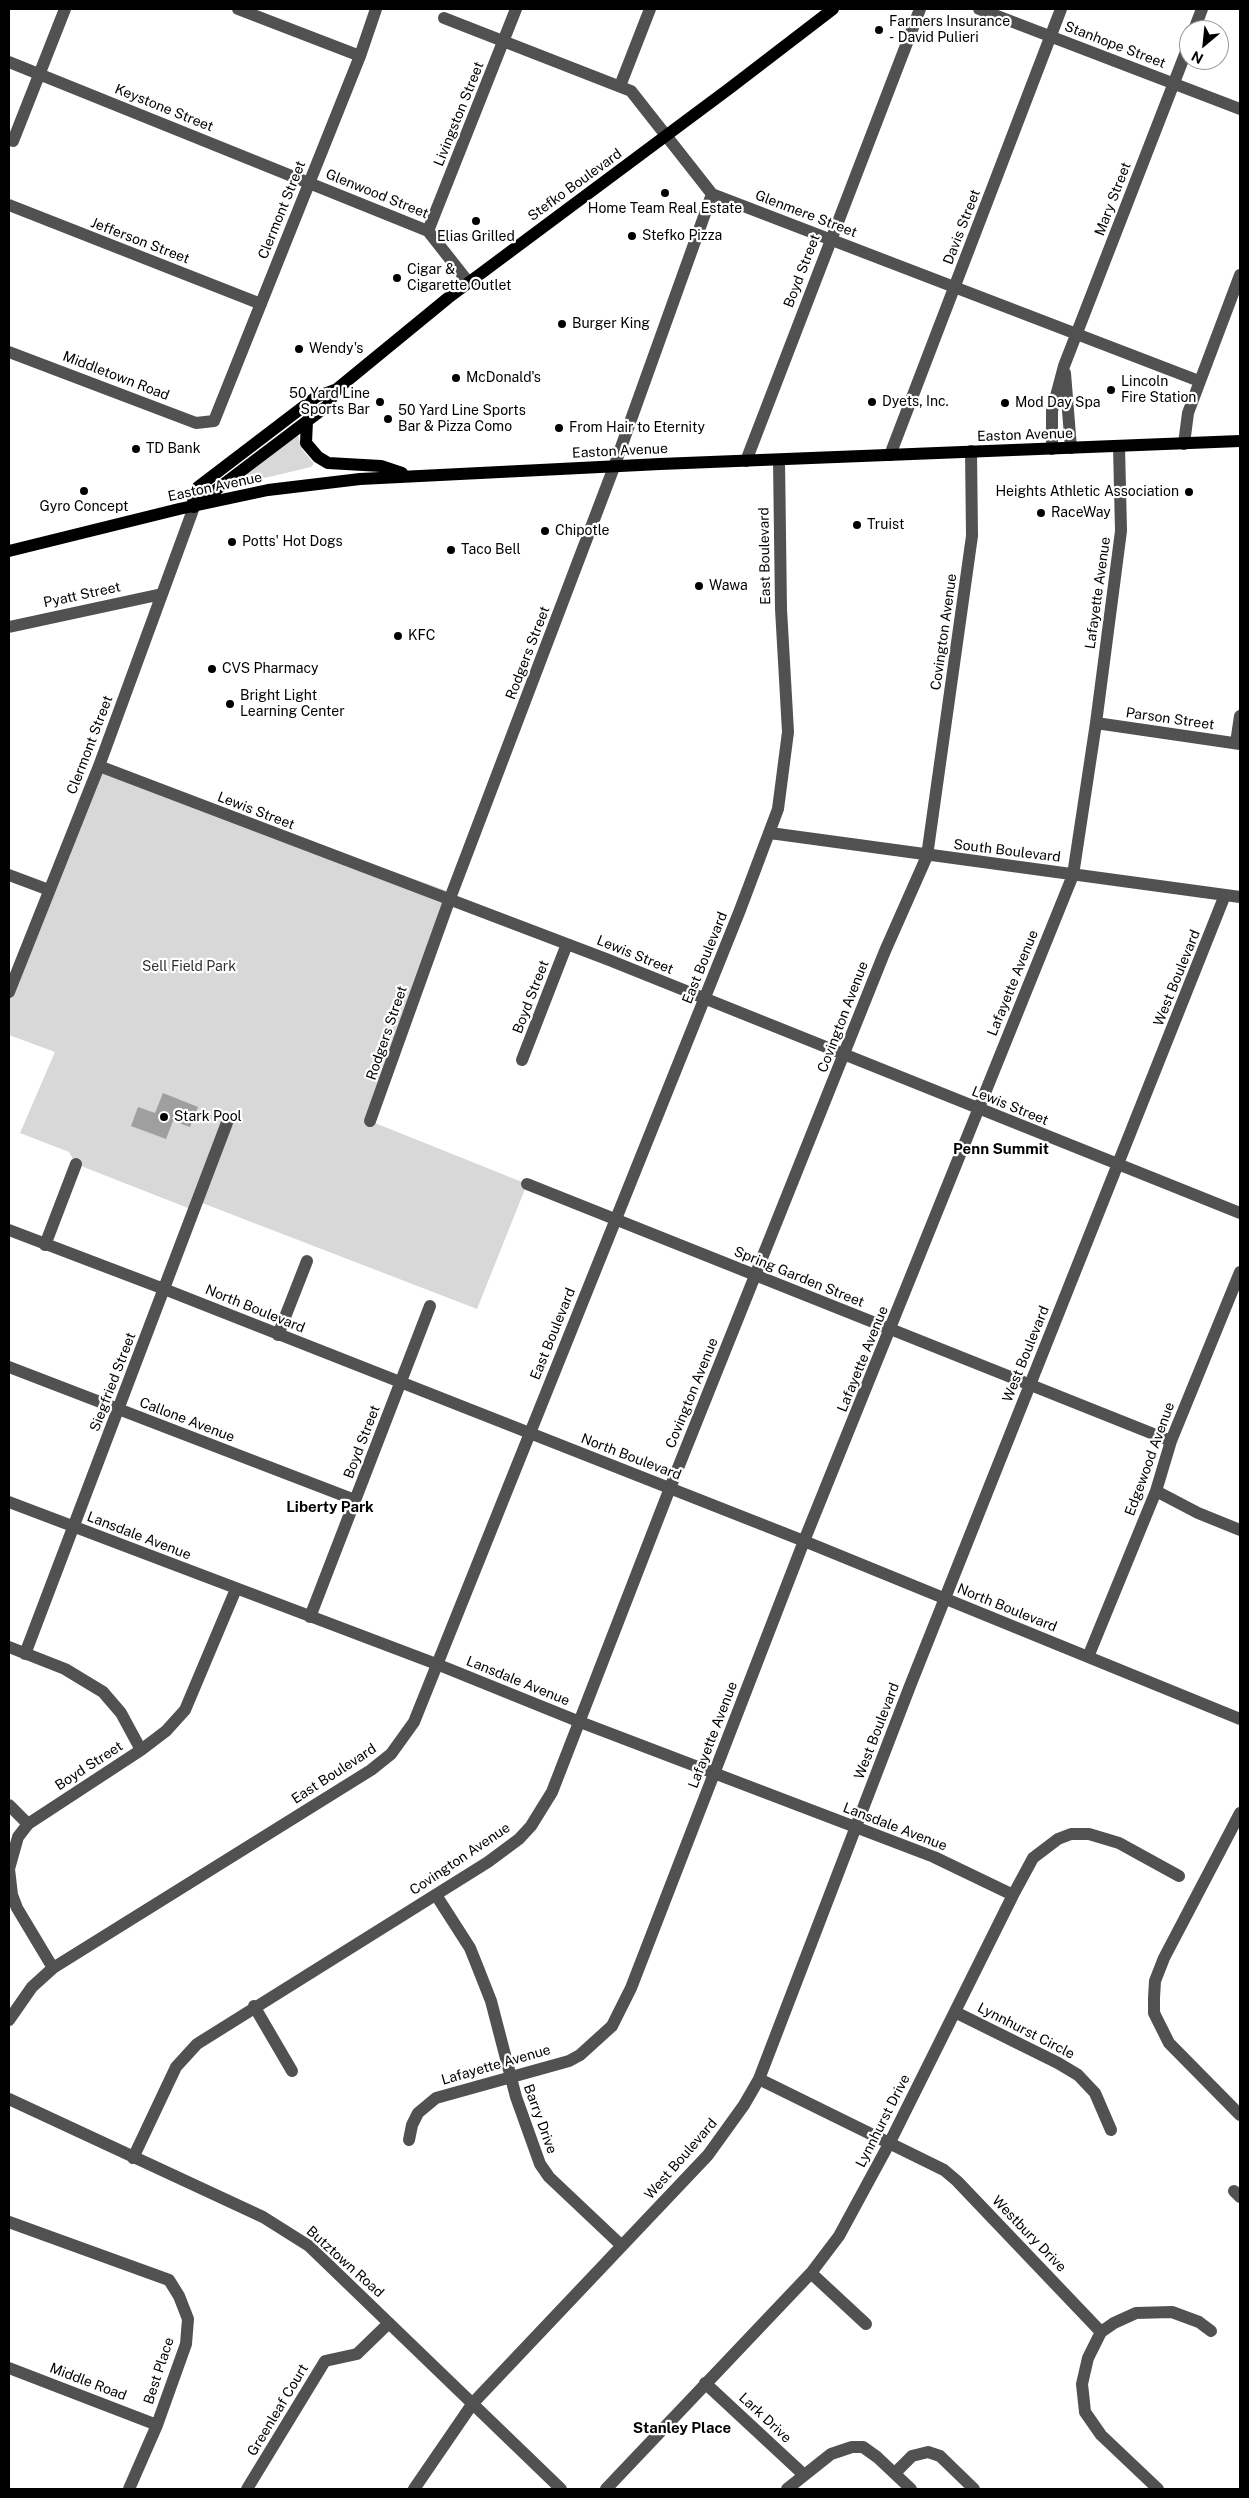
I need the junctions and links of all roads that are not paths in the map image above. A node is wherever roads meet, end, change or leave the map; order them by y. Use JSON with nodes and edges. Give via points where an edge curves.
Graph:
{"nodes":[{"id":1,"x":65,"y":9,"type":"edge"},
{"id":2,"x":238,"y":9,"type":"edge"},
{"id":3,"x":376,"y":9,"type":"edge"},
{"id":4,"x":516,"y":9,"type":"edge"},
{"id":5,"x":650,"y":9,"type":"edge"},
{"id":6,"x":833,"y":9,"type":"edge"},
{"id":7,"x":920,"y":9,"type":"edge"},
{"id":8,"x":979,"y":9,"type":"edge"},
{"id":9,"x":1061,"y":9,"type":"edge"},
{"id":10,"x":444,"y":18,"type":"dead end"},
{"id":11,"x":1051,"y":36,"type":"junction"},
{"id":12,"x":504,"y":42,"type":"junction"},
{"id":13,"x":360,"y":56,"type":"junction"},
{"id":14,"x":9,"y":62,"type":"edge"},
{"id":15,"x":1179,"y":70,"type":"edge"},
{"id":16,"x":40,"y":74,"type":"junction"},
{"id":17,"x":1174,"y":83,"type":"junction"},
{"id":18,"x":620,"y":86,"type":"junction"},
{"id":19,"x":1240,"y":109,"type":"edge"},
{"id":20,"x":668,"y":135,"type":"junction"},
{"id":21,"x":13,"y":141,"type":"dead end"},
{"id":22,"x":308,"y":183,"type":"junction"},
{"id":23,"x":712,"y":194,"type":"junction"},
{"id":24,"x":9,"y":205,"type":"edge"},
{"id":25,"x":428,"y":231,"type":"junction"},
{"id":26,"x":830,"y":239,"type":"junction"},
{"id":27,"x":1240,"y":275,"type":"edge"},
{"id":28,"x":469,"y":283,"type":"junction"},
{"id":29,"x":955,"y":286,"type":"junction"},
{"id":30,"x":261,"y":304,"type":"junction"},
{"id":31,"x":1077,"y":333,"type":"junction"},
{"id":32,"x":9,"y":352,"type":"edge"},
{"id":33,"x":1064,"y":366,"type":"junction"},
{"id":34,"x":1199,"y":381,"type":"junction"},
{"id":35,"x":337,"y":389,"type":"junction"},
{"id":36,"x":214,"y":421,"type":"joint"},
{"id":37,"x":308,"y":421,"type":"junction"},
{"id":38,"x":1240,"y":441,"type":"edge"},
{"id":39,"x":1184,"y":444,"type":"junction"},
{"id":40,"x":1119,"y":446,"type":"junction"},
{"id":41,"x":1072,"y":448,"type":"junction"},
{"id":42,"x":1052,"y":449,"type":"junction"},
{"id":43,"x":971,"y":452,"type":"junction"},
{"id":44,"x":890,"y":455,"type":"junction"},
{"id":45,"x":779,"y":460,"type":"junction"},
{"id":46,"x":746,"y":461,"type":"junction"},
{"id":47,"x":614,"y":467,"type":"junction"},
{"id":48,"x":409,"y":475,"type":"junction"},
{"id":49,"x":194,"y":507,"type":"junction"},
{"id":50,"x":9,"y":551,"type":"edge"},
{"id":51,"x":162,"y":594,"type":"junction"},
{"id":52,"x":9,"y":627,"type":"edge"},
{"id":53,"x":1240,"y":716,"type":"edge"},
{"id":54,"x":1096,"y":723,"type":"junction"},
{"id":55,"x":1238,"y":744,"type":"edge"},
{"id":56,"x":98,"y":766,"type":"junction"},
{"id":57,"x":770,"y":833,"type":"junction"},
{"id":58,"x":927,"y":856,"type":"junction"},
{"id":59,"x":9,"y":875,"type":"edge"},
{"id":60,"x":1073,"y":875,"type":"junction"},
{"id":61,"x":49,"y":890,"type":"junction"},
{"id":62,"x":1226,"y":895,"type":"junction"},
{"id":63,"x":1240,"y":897,"type":"edge"},
{"id":64,"x":449,"y":901,"type":"junction"},
{"id":65,"x":567,"y":944,"type":"junction"},
{"id":66,"x":9,"y":992,"type":"edge"},
{"id":67,"x":704,"y":999,"type":"junction"},
{"id":68,"x":845,"y":1055,"type":"junction"},
{"id":69,"x":522,"y":1060,"type":"dead end"},
{"id":70,"x":979,"y":1110,"type":"junction"},
{"id":71,"x":228,"y":1120,"type":"dead end"},
{"id":72,"x":370,"y":1121,"type":"dead end"},
{"id":73,"x":76,"y":1164,"type":"dead end"},
{"id":74,"x":1118,"y":1165,"type":"junction"},
{"id":75,"x":527,"y":1184,"type":"dead end"},
{"id":76,"x":1240,"y":1213,"type":"edge"},
{"id":77,"x":615,"y":1219,"type":"junction"},
{"id":78,"x":9,"y":1230,"type":"edge"},
{"id":79,"x":45,"y":1244,"type":"junction"},
{"id":80,"x":307,"y":1261,"type":"dead end"},
{"id":81,"x":1240,"y":1272,"type":"edge"},
{"id":82,"x":756,"y":1276,"type":"junction"},
{"id":83,"x":164,"y":1289,"type":"junction"},
{"id":84,"x":430,"y":1306,"type":"dead end"},
{"id":85,"x":890,"y":1329,"type":"junction"},
{"id":86,"x":278,"y":1334,"type":"junction"},
{"id":87,"x":9,"y":1366,"type":"edge"},
{"id":88,"x":401,"y":1382,"type":"junction"},
{"id":89,"x":1030,"y":1384,"type":"junction"},
{"id":90,"x":119,"y":1409,"type":"junction"},
{"id":91,"x":530,"y":1434,"type":"junction"},
{"id":92,"x":1171,"y":1440,"type":"junction"},
{"id":93,"x":670,"y":1488,"type":"junction"},
{"id":94,"x":1156,"y":1491,"type":"junction"},
{"id":95,"x":355,"y":1500,"type":"junction"},
{"id":96,"x":9,"y":1502,"type":"edge"},
{"id":97,"x":73,"y":1528,"type":"junction"},
{"id":98,"x":1240,"y":1530,"type":"edge"},
{"id":99,"x":804,"y":1541,"type":"junction"},
{"id":100,"x":236,"y":1589,"type":"junction"},
{"id":101,"x":946,"y":1600,"type":"junction"},
{"id":102,"x":310,"y":1616,"type":"junction"},
{"id":103,"x":9,"y":1648,"type":"edge"},
{"id":104,"x":25,"y":1654,"type":"junction"},
{"id":105,"x":1088,"y":1657,"type":"junction"},
{"id":106,"x":439,"y":1665,"type":"junction"},
{"id":107,"x":1240,"y":1719,"type":"edge"},
{"id":108,"x":580,"y":1722,"type":"junction"},
{"id":109,"x":141,"y":1750,"type":"junction"},
{"id":110,"x":714,"y":1772,"type":"junction"},
{"id":111,"x":9,"y":1806,"type":"edge"},
{"id":112,"x":1240,"y":1813,"type":"edge"},
{"id":113,"x":28,"y":1824,"type":"junction"},
{"id":114,"x":856,"y":1828,"type":"junction"},
{"id":115,"x":1179,"y":1876,"type":"dead end"},
{"id":116,"x":436,"y":1895,"type":"junction"},
{"id":117,"x":1013,"y":1895,"type":"junction"},
{"id":118,"x":53,"y":1968,"type":"junction"},
{"id":119,"x":254,"y":2006,"type":"junction"},
{"id":120,"x":956,"y":2012,"type":"junction"},
{"id":121,"x":9,"y":2020,"type":"edge"},
{"id":122,"x":292,"y":2071,"type":"dead end"},
{"id":123,"x":510,"y":2076,"type":"junction"},
{"id":124,"x":759,"y":2078,"type":"junction"},
{"id":125,"x":9,"y":2099,"type":"edge"},
{"id":126,"x":1240,"y":2115,"type":"edge"},
{"id":127,"x":1111,"y":2130,"type":"dead end"},
{"id":128,"x":409,"y":2140,"type":"dead end"},
{"id":129,"x":890,"y":2142,"type":"junction"},
{"id":130,"x":133,"y":2158,"type":"junction"},
{"id":131,"x":9,"y":2222,"type":"edge"},
{"id":132,"x":622,"y":2245,"type":"junction"},
{"id":133,"x":811,"y":2273,"type":"junction"},
{"id":134,"x":389,"y":2323,"type":"junction"},
{"id":135,"x":866,"y":2324,"type":"dead end"},
{"id":136,"x":1211,"y":2331,"type":"dead end"},
{"id":137,"x":1101,"y":2332,"type":"junction"},
{"id":138,"x":9,"y":2368,"type":"edge"},
{"id":139,"x":706,"y":2383,"type":"junction"},
{"id":140,"x":473,"y":2403,"type":"junction"},
{"id":141,"x":157,"y":2425,"type":"junction"},
{"id":142,"x":894,"y":2473,"type":"junction"},
{"id":143,"x":803,"y":2474,"type":"junction"},
{"id":144,"x":129,"y":2489,"type":"edge"},
{"id":145,"x":247,"y":2489,"type":"edge"},
{"id":146,"x":414,"y":2489,"type":"edge"},
{"id":147,"x":561,"y":2489,"type":"edge"},
{"id":148,"x":606,"y":2489,"type":"edge"},
{"id":149,"x":787,"y":2489,"type":"edge"},
{"id":150,"x":911,"y":2489,"type":"edge"},
{"id":151,"x":974,"y":2489,"type":"edge"},
{"id":152,"x":1158,"y":2489,"type":"edge"}],
"edges":[{"from":1,"to":16,"type":"street"},
{"from":2,"to":13,"type":"street"},
{"from":3,"to":13,"type":"street","name":"Clermont Street"},
{"from":4,"to":12,"type":"street","name":"Livingston Street"},
{"from":5,"to":18,"type":"street"},
{"from":6,"to":20,"type":"main road","name":"Stefko Boulevard"},
{"from":7,"to":26,"type":"street","name":"Boyd Street"},
{"from":8,"to":11,"type":"street","name":"Stanhope Street"},
{"from":9,"to":11,"type":"street","name":"Davis Street"},
{"from":10,"to":12,"type":"street"},
{"from":11,"to":17,"type":"street","name":"Stanhope Street"},
{"from":11,"to":29,"type":"street","name":"Davis Street"},
{"from":12,"to":18,"type":"street"},
{"from":12,"to":25,"type":"street","name":"Livingston Street"},
{"from":13,"to":22,"type":"street","name":"Clermont Street"},
{"from":14,"to":16,"type":"street","name":"Keystone Street"},
{"from":15,"to":17,"type":"street","name":"Mary Street"},
{"from":16,"to":21,"type":"street"},
{"from":16,"to":22,"type":"street","name":"Keystone Street"},
{"from":17,"to":19,"type":"street","name":"Stanhope Street"},
{"from":17,"to":31,"type":"street","name":"Mary Street"},
{"from":18,"to":20,"type":"street","via":[[636,96]]},
{"from":20,"to":23,"type":"street"},
{"from":20,"to":28,"type":"main road","name":"Stefko Boulevard"},
{"from":22,"to":25,"type":"street","name":"Glenwood Street"},
{"from":22,"to":30,"type":"street","name":"Clermont Street"},
{"from":23,"to":26,"type":"street","name":"Glenmere Street"},
{"from":23,"to":47,"type":"street","name":"Rodgers Street"},
{"from":24,"to":30,"type":"street","name":"Jefferson Street"},
{"from":25,"to":28,"type":"street","name":"Glenwood Street"},
{"from":26,"to":29,"type":"street","name":"Glenmere Street"},
{"from":26,"to":46,"type":"street","name":"Boyd Street"},
{"from":27,"to":34,"type":"street"},
{"from":28,"to":35,"type":"main road","name":"Stefko Boulevard"},
{"from":29,"to":31,"type":"street","name":"Glenmere Street"},
{"from":29,"to":44,"type":"street","name":"Davis Street"},
{"from":30,"to":36,"type":"street","name":"Clermont Street"},
{"from":31,"to":33,"type":"street","name":"Mary Street"},
{"from":31,"to":34,"type":"street","name":"Glenmere Street"},
{"from":32,"to":36,"type":"street","name":"Middletown Road","via":[[196,422]]},
{"from":33,"to":41,"type":"street","name":"Mary Street"},
{"from":33,"to":42,"type":"street","name":"Mary Street","via":[[1052,411]]},
{"from":34,"to":39,"type":"street","via":[[1186,418]]},
{"from":35,"to":37,"type":"main road","name":"Stefko Boulevard","via":[[327,406]]},
{"from":35,"to":49,"type":"main road","name":"Stefko Boulevard","via":[[316,397],[198,487],[193,498]]},
{"from":37,"to":48,"type":"main road","via":[[306,443],[328,463],[381,466]]},
{"from":37,"to":49,"type":"main road","name":"Stefko Boulevard"},
{"from":38,"to":39,"type":"main road","name":"Easton Avenue"},
{"from":39,"to":40,"type":"main road","name":"Easton Avenue"},
{"from":40,"to":41,"type":"main road","name":"Easton Avenue"},
{"from":40,"to":54,"type":"street","name":"Lafayette Avenue","via":[[1121,531]]},
{"from":41,"to":42,"type":"main road","name":"Easton Avenue"},
{"from":42,"to":43,"type":"main road","name":"Easton Avenue"},
{"from":43,"to":44,"type":"main road","name":"Easton Avenue"},
{"from":43,"to":58,"type":"street","name":"Covington Avenue","via":[[972,536]]},
{"from":44,"to":45,"type":"main road","name":"Easton Avenue"},
{"from":45,"to":46,"type":"main road","name":"Easton Avenue"},
{"from":45,"to":57,"type":"street","name":"East Boulevard","via":[[781,609],[788,732],[783,783]]},
{"from":46,"to":47,"type":"main road","name":"Easton Avenue"},
{"from":47,"to":48,"type":"main road","name":"Easton Avenue"},
{"from":47,"to":64,"type":"street","name":"Rodgers Street"},
{"from":48,"to":49,"type":"main road","name":"Easton Avenue","via":[[268,490]]},
{"from":49,"to":50,"type":"main road","name":"Easton Avenue"},
{"from":49,"to":51,"type":"street","name":"Clermont Street"},
{"from":51,"to":52,"type":"street","name":"Pyatt Street"},
{"from":51,"to":56,"type":"street","name":"Clermont Street"},
{"from":53,"to":55,"type":"street"},
{"from":54,"to":55,"type":"street","name":"Parson Street"},
{"from":54,"to":60,"type":"street","name":"Lafayette Avenue"},
{"from":56,"to":61,"type":"street","name":"Clermont Street"},
{"from":56,"to":64,"type":"street","name":"Lewis Street"},
{"from":57,"to":58,"type":"street","name":"South Boulevard"},
{"from":57,"to":67,"type":"street","name":"East Boulevard"},
{"from":58,"to":60,"type":"street","name":"South Boulevard"},
{"from":58,"to":68,"type":"street","name":"Covington Avenue","via":[[885,951]]},
{"from":59,"to":61,"type":"street"},
{"from":60,"to":62,"type":"street","name":"South Boulevard"},
{"from":60,"to":70,"type":"street","name":"Lafayette Avenue"},
{"from":61,"to":66,"type":"street","name":"Clermont Street"},
{"from":62,"to":63,"type":"street","name":"South Boulevard"},
{"from":62,"to":74,"type":"street","name":"West Boulevard"},
{"from":64,"to":65,"type":"street","name":"Lewis Street"},
{"from":64,"to":72,"type":"street","name":"Rodgers Street"},
{"from":65,"to":67,"type":"street","name":"Lewis Street"},
{"from":65,"to":69,"type":"street","name":"Boyd Street"},
{"from":67,"to":68,"type":"street","name":"Lewis Street"},
{"from":67,"to":77,"type":"street","name":"East Boulevard"},
{"from":68,"to":70,"type":"street","name":"Lewis Street"},
{"from":68,"to":82,"type":"street","name":"Covington Avenue"},
{"from":70,"to":74,"type":"street","name":"Lewis Street"},
{"from":70,"to":85,"type":"street","name":"Lafayette Avenue"},
{"from":71,"to":83,"type":"street","name":"Siegfried Street"},
{"from":73,"to":79,"type":"street"},
{"from":74,"to":76,"type":"street","name":"Lewis Street"},
{"from":74,"to":89,"type":"street","name":"West Boulevard"},
{"from":75,"to":77,"type":"street","name":"Spring Garden Street"},
{"from":77,"to":82,"type":"street","name":"Spring Garden Street"},
{"from":77,"to":91,"type":"street","name":"East Boulevard"},
{"from":78,"to":79,"type":"street","name":"North Boulevard"},
{"from":79,"to":83,"type":"street","name":"North Boulevard"},
{"from":80,"to":86,"type":"street"},
{"from":81,"to":92,"type":"street","name":"Edgewood Avenue"},
{"from":82,"to":85,"type":"street","name":"Spring Garden Street"},
{"from":82,"to":93,"type":"street","name":"Covington Avenue"},
{"from":83,"to":86,"type":"street","name":"North Boulevard"},
{"from":83,"to":90,"type":"street","name":"Siegfried Street"},
{"from":84,"to":88,"type":"street","name":"Boyd Street"},
{"from":85,"to":89,"type":"street","name":"Spring Garden Street"},
{"from":85,"to":99,"type":"street","name":"Lafayette Avenue"},
{"from":86,"to":88,"type":"street","name":"North Boulevard"},
{"from":87,"to":90,"type":"street","name":"Callone Avenue"},
{"from":88,"to":91,"type":"street","name":"North Boulevard"},
{"from":88,"to":95,"type":"street","name":"Boyd Street"},
{"from":89,"to":92,"type":"street","name":"Spring Garden Street"},
{"from":89,"to":101,"type":"street","name":"West Boulevard"},
{"from":90,"to":95,"type":"street","name":"Callone Avenue"},
{"from":90,"to":97,"type":"street","name":"Siegfried Street"},
{"from":91,"to":93,"type":"street","name":"North Boulevard"},
{"from":91,"to":106,"type":"street","name":"East Boulevard"},
{"from":92,"to":94,"type":"street","name":"Edgewood Avenue"},
{"from":93,"to":99,"type":"street","name":"North Boulevard"},
{"from":93,"to":108,"type":"street","name":"Covington Avenue"},
{"from":94,"to":98,"type":"street"},
{"from":94,"to":105,"type":"street","name":"Edgewood Avenue"},
{"from":95,"to":102,"type":"street","name":"Boyd Street"},
{"from":96,"to":97,"type":"street","name":"Lansdale Avenue"},
{"from":97,"to":100,"type":"street","name":"Lansdale Avenue"},
{"from":97,"to":104,"type":"street","name":"Siegfried Street"},
{"from":99,"to":101,"type":"street","name":"North Boulevard"},
{"from":99,"to":110,"type":"street","name":"Lafayette Avenue"},
{"from":100,"to":102,"type":"street","name":"Lansdale Avenue"},
{"from":100,"to":109,"type":"street","name":"Boyd Street","via":[[184,1710],[166,1731]]},
{"from":101,"to":105,"type":"street","name":"North Boulevard"},
{"from":101,"to":114,"type":"street","name":"West Boulevard"},
{"from":102,"to":106,"type":"street","name":"Lansdale Avenue"},
{"from":103,"to":104,"type":"street"},
{"from":104,"to":109,"type":"street","via":[[65,1669],[103,1692],[121,1713]]},
{"from":105,"to":107,"type":"street","name":"North Boulevard"},
{"from":106,"to":108,"type":"street","name":"Lansdale Avenue"},
{"from":106,"to":118,"type":"street","name":"East Boulevard","via":[[414,1722],[391,1754],[371,1770]]},
{"from":108,"to":110,"type":"street","name":"Lansdale Avenue"},
{"from":108,"to":116,"type":"street","name":"Covington Avenue","via":[[552,1792],[531,1826],[504,1850]]},
{"from":109,"to":113,"type":"street","name":"Boyd Street"},
{"from":110,"to":114,"type":"street","name":"Lansdale Avenue"},
{"from":110,"to":123,"type":"street","name":"Lafayette Avenue","via":[[631,1988],[612,2026],[594,2045],[568,2061]]},
{"from":111,"to":113,"type":"street"},
{"from":112,"to":126,"type":"street","via":[[1164,1958],[1155,1981],[1154,1998],[1154,2014],[1169,2043]]},
{"from":113,"to":118,"type":"street","name":"Boyd Street","via":[[18,1837],[9,1883],[17,1908]]},
{"from":114,"to":117,"type":"street","name":"Lansdale Avenue","via":[[934,1857]]},
{"from":114,"to":124,"type":"street","name":"West Boulevard"},
{"from":115,"to":117,"type":"street","name":"Lynnhurst Drive","via":[[1102,1836],[1071,1834],[1049,1844],[1033,1858]]},
{"from":116,"to":119,"type":"street","name":"Covington Avenue"},
{"from":116,"to":123,"type":"street","name":"Barry Drive","via":[[470,1948],[491,2001]]},
{"from":117,"to":120,"type":"street","name":"Lynnhurst Drive"},
{"from":118,"to":121,"type":"street","name":"East Boulevard","via":[[32,1987]]},
{"from":119,"to":122,"type":"street"},
{"from":119,"to":130,"type":"street","name":"Covington Avenue","via":[[197,2044],[176,2066]]},
{"from":120,"to":127,"type":"street","name":"Lynnhurst Circle","via":[[1078,2075],[1095,2093]]},
{"from":120,"to":129,"type":"street","name":"Lynnhurst Drive"},
{"from":123,"to":128,"type":"street","name":"Lafayette Avenue","via":[[428,2103],[414,2118]]},
{"from":123,"to":132,"type":"street","name":"Barry Drive","via":[[532,2144],[549,2177]]},
{"from":124,"to":129,"type":"street","name":"Westbury Drive"},
{"from":124,"to":132,"type":"street","name":"West Boulevard","via":[[708,2155]]},
{"from":125,"to":130,"type":"street","name":"Butztown Road"},
{"from":129,"to":133,"type":"street","name":"Lynnhurst Drive","via":[[852,2216]]},
{"from":129,"to":137,"type":"street","name":"Westbury Drive","via":[[932,2163],[957,2181]]},
{"from":130,"to":134,"type":"street","name":"Butztown Road","via":[[263,2217],[286,2231],[309,2246]]},
{"from":131,"to":141,"type":"street","name":"Best Place","via":[[169,2280],[188,2319],[180,2365]]},
{"from":132,"to":140,"type":"street","name":"West Boulevard"},
{"from":133,"to":135,"type":"street"},
{"from":133,"to":139,"type":"street","name":"Lynnhurst Drive"},
{"from":134,"to":140,"type":"street","name":"Butztown Road"},
{"from":134,"to":145,"type":"street","name":"Greenleaf Court","via":[[357,2354],[324,2361]]},
{"from":136,"to":137,"type":"street","via":[[1182,2315],[1146,2311],[1126,2316]]},
{"from":137,"to":152,"type":"street","via":[[1084,2373],[1085,2412],[1101,2435]]},
{"from":138,"to":141,"type":"street","name":"Middle Road"},
{"from":139,"to":143,"type":"street","name":"Lark Drive"},
{"from":139,"to":148,"type":"street","name":"Lynnhurst Drive"},
{"from":140,"to":146,"type":"street","name":"West Boulevard"},
{"from":140,"to":147,"type":"street","name":"Butztown Road"},
{"from":141,"to":144,"type":"street","name":"Best Place"},
{"from":142,"to":143,"type":"street","via":[[863,2447],[852,2447],[831,2454]]},
{"from":142,"to":150,"type":"street"},
{"from":142,"to":151,"type":"street","via":[[912,2456],[928,2452],[940,2456]]},
{"from":143,"to":149,"type":"street"}]}
